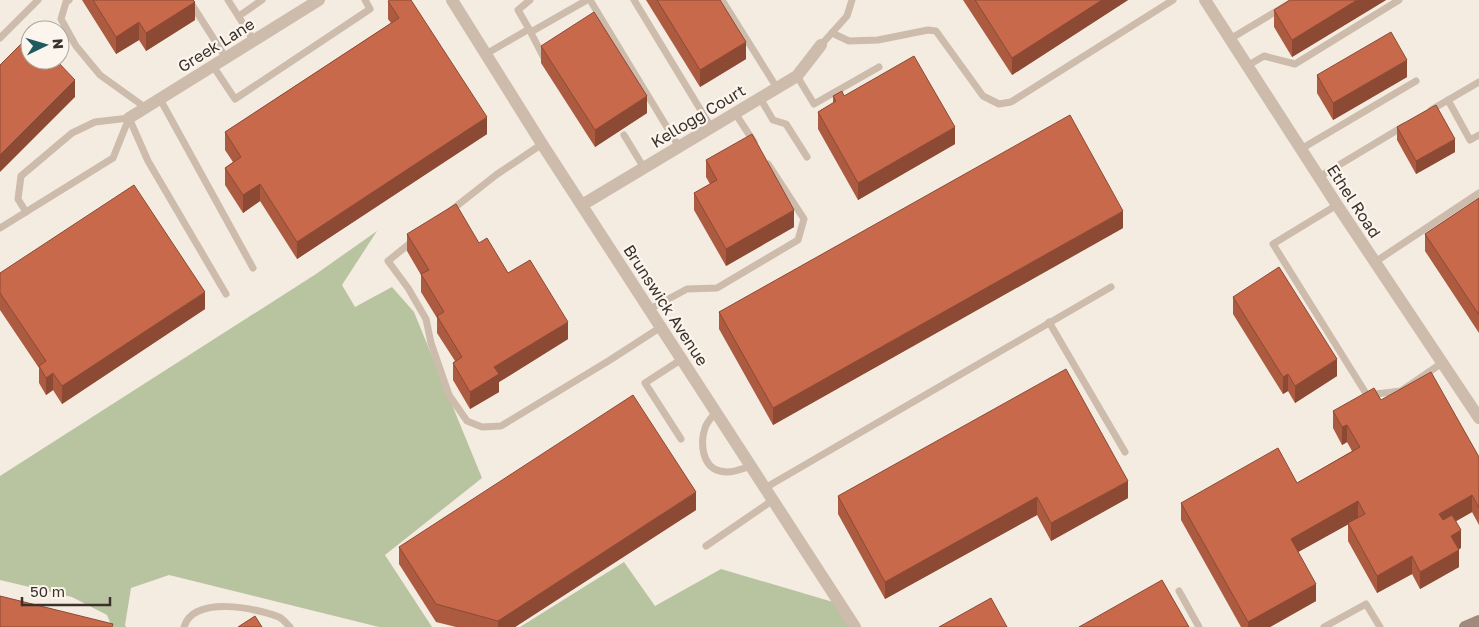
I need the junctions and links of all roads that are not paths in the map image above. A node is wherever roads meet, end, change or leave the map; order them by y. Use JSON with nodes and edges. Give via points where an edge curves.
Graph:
{"nodes":[{"id":1,"x":38,"y":0,"type":"edge"},
{"id":2,"x":69,"y":0,"type":"edge"},
{"id":3,"x":189,"y":0,"type":"edge"},
{"id":4,"x":228,"y":0,"type":"edge"},
{"id":5,"x":262,"y":0,"type":"edge"},
{"id":6,"x":319,"y":0,"type":"edge"},
{"id":7,"x":365,"y":0,"type":"edge"},
{"id":8,"x":452,"y":0,"type":"edge"},
{"id":9,"x":530,"y":0,"type":"edge"},
{"id":10,"x":589,"y":0,"type":"edge"},
{"id":11,"x":634,"y":0,"type":"edge"},
{"id":12,"x":722,"y":0,"type":"edge"},
{"id":13,"x":852,"y":0,"type":"edge"},
{"id":14,"x":1174,"y":0,"type":"edge"},
{"id":15,"x":1205,"y":0,"type":"edge"},
{"id":16,"x":1295,"y":0,"type":"edge"},
{"id":17,"x":1399,"y":0,"type":"edge"},
{"id":18,"x":239,"y":16,"type":"junction"},
{"id":19,"x":530,"y":31,"type":"junction"},
{"id":20,"x":832,"y":32,"type":"junction"},
{"id":21,"x":0,"y":38,"type":"edge"},
{"id":22,"x":1230,"y":38,"type":"junction"},
{"id":23,"x":254,"y":41,"type":"junction"},
{"id":24,"x":821,"y":45,"type":"joint"},
{"id":25,"x":486,"y":54,"type":"junction"},
{"id":26,"x":226,"y":58,"type":"junction"},
{"id":27,"x":544,"y":58,"type":"edge"},
{"id":28,"x":212,"y":66,"type":"junction"},
{"id":29,"x":1247,"y":66,"type":"junction"},
{"id":30,"x":880,"y":67,"type":"dead end"},
{"id":31,"x":797,"y":76,"type":"junction"},
{"id":32,"x":1416,"y":82,"type":"dead end"},
{"id":33,"x":1479,"y":82,"type":"edge"},
{"id":34,"x":777,"y":88,"type":"junction"},
{"id":35,"x":760,"y":98,"type":"junction"},
{"id":36,"x":160,"y":99,"type":"junction"},
{"id":37,"x":1448,"y":100,"type":"junction"},
{"id":38,"x":146,"y":108,"type":"junction"},
{"id":39,"x":735,"y":113,"type":"junction"},
{"id":40,"x":1423,"y":115,"type":"edge"},
{"id":41,"x":129,"y":118,"type":"junction"},
{"id":42,"x":1415,"y":120,"type":"edge"},
{"id":43,"x":711,"y":127,"type":"junction"},
{"id":44,"x":624,"y":135,"type":"dead end"},
{"id":45,"x":1479,"y":135,"type":"edge"},
{"id":46,"x":542,"y":144,"type":"junction"},
{"id":47,"x":756,"y":146,"type":"edge"},
{"id":48,"x":679,"y":147,"type":"junction"},
{"id":49,"x":1301,"y":149,"type":"junction"},
{"id":50,"x":761,"y":154,"type":"edge"},
{"id":51,"x":807,"y":157,"type":"dead end"},
{"id":52,"x":644,"y":168,"type":"junction"},
{"id":53,"x":1319,"y":177,"type":"junction"},
{"id":54,"x":1479,"y":193,"type":"edge"},
{"id":55,"x":582,"y":205,"type":"junction"},
{"id":56,"x":1337,"y":205,"type":"junction"},
{"id":57,"x":26,"y":212,"type":"junction"},
{"id":58,"x":443,"y":217,"type":"edge"},
{"id":59,"x":0,"y":228,"type":"edge"},
{"id":60,"x":422,"y":234,"type":"edge"},
{"id":61,"x":1375,"y":262,"type":"junction"},
{"id":62,"x":253,"y":268,"type":"dead end"},
{"id":63,"x":1111,"y":287,"type":"dead end"},
{"id":64,"x":226,"y":294,"type":"dead end"},
{"id":65,"x":650,"y":310,"type":"junction"},
{"id":66,"x":1049,"y":322,"type":"junction"},
{"id":67,"x":661,"y":327,"type":"junction"},
{"id":68,"x":682,"y":359,"type":"junction"},
{"id":69,"x":1442,"y":363,"type":"junction"},
{"id":70,"x":716,"y":412,"type":"junction"},
{"id":71,"x":1479,"y":418,"type":"edge"},
{"id":72,"x":681,"y":439,"type":"dead end"},
{"id":73,"x":1125,"y":452,"type":"dead end"},
{"id":74,"x":751,"y":466,"type":"junction"},
{"id":75,"x":765,"y":488,"type":"junction"},
{"id":76,"x":773,"y":500,"type":"junction"},
{"id":77,"x":706,"y":546,"type":"dead end"},
{"id":78,"x":1179,"y":591,"type":"dead end"},
{"id":79,"x":1479,"y":621,"type":"edge"},
{"id":80,"x":184,"y":627,"type":"edge"},
{"id":81,"x":290,"y":627,"type":"edge"},
{"id":82,"x":855,"y":627,"type":"edge"},
{"id":83,"x":1199,"y":627,"type":"edge"},
{"id":84,"x":1324,"y":627,"type":"edge"},
{"id":85,"x":1380,"y":627,"type":"edge"},
{"id":86,"x":1465,"y":627,"type":"edge"}],
"edges":[{"from":1,"to":21,"type":"lane"},
{"from":2,"to":38,"type":"lane","via":[[61,19],[76,46],[100,76]]},
{"from":3,"to":26,"type":"lane"},
{"from":4,"to":18,"type":"lane"},
{"from":5,"to":18,"type":"lane"},
{"from":6,"to":23,"type":"street","name":"Greek Lane"},
{"from":7,"to":28,"type":"lane","via":[[370,9],[235,99]]},
{"from":8,"to":25,"type":"street","name":"Brunswick Avenue"},
{"from":9,"to":19,"type":"lane","via":[[518,10]]},
{"from":10,"to":19,"type":"lane"},
{"from":10,"to":48,"type":"lane"},
{"from":11,"to":43,"type":"lane"},
{"from":12,"to":34,"type":"lane"},
{"from":13,"to":20,"type":"lane","via":[[846,16]]},
{"from":14,"to":20,"type":"lane","via":[[1011,102],[999,104],[983,96],[936,31],[850,41]]},
{"from":15,"to":22,"type":"street","name":"Ethel Road"},
{"from":16,"to":22,"type":"lane"},
{"from":17,"to":29,"type":"lane","via":[[1295,64],[1264,56]]},
{"from":18,"to":23,"type":"lane"},
{"from":19,"to":25,"type":"lane"},
{"from":19,"to":27,"type":"lane"},
{"from":20,"to":24,"type":"lane"},
{"from":22,"to":29,"type":"street","name":"Ethel Road"},
{"from":23,"to":26,"type":"street","name":"Greek Lane"},
{"from":24,"to":31,"type":"street","name":"Kellogg Court"},
{"from":25,"to":46,"type":"street","name":"Brunswick Avenue"},
{"from":26,"to":28,"type":"street","name":"Greek Lane"},
{"from":28,"to":36,"type":"street","name":"Greek Lane"},
{"from":29,"to":49,"type":"street","name":"Ethel Road"},
{"from":30,"to":31,"type":"lane","via":[[814,104]]},
{"from":31,"to":34,"type":"street","name":"Kellogg Court"},
{"from":32,"to":49,"type":"lane"},
{"from":33,"to":37,"type":"lane"},
{"from":34,"to":35,"type":"street","name":"Kellogg Court"},
{"from":35,"to":39,"type":"street","name":"Kellogg Court"},
{"from":35,"to":51,"type":"lane","via":[[773,120],[786,124]]},
{"from":36,"to":38,"type":"street","name":"Greek Lane"},
{"from":36,"to":62,"type":"lane"},
{"from":37,"to":40,"type":"lane"},
{"from":37,"to":45,"type":"lane","via":[[1470,140]]},
{"from":38,"to":41,"type":"street","name":"Greek Lane"},
{"from":39,"to":43,"type":"street","name":"Kellogg Court"},
{"from":39,"to":47,"type":"lane"},
{"from":41,"to":57,"type":"lane","via":[[113,158]]},
{"from":41,"to":57,"type":"lane","via":[[96,122],[72,133],[21,176],[18,199]]},
{"from":41,"to":64,"type":"lane","via":[[148,161]]},
{"from":42,"to":53,"type":"lane"},
{"from":43,"to":48,"type":"street","name":"Kellogg Court"},
{"from":44,"to":52,"type":"lane"},
{"from":46,"to":55,"type":"street","name":"Brunswick Avenue"},
{"from":46,"to":58,"type":"lane"},
{"from":48,"to":52,"type":"street","name":"Kellogg Court"},
{"from":49,"to":53,"type":"street","name":"Ethel Road"},
{"from":50,"to":65,"type":"lane","via":[[804,219],[798,240],[717,288],[687,289]]},
{"from":52,"to":55,"type":"street","name":"Kellogg Court"},
{"from":53,"to":56,"type":"street","name":"Ethel Road"},
{"from":54,"to":61,"type":"lane"},
{"from":55,"to":65,"type":"street","name":"Brunswick Avenue"},
{"from":56,"to":61,"type":"street","name":"Ethel Road"},
{"from":56,"to":69,"type":"lane","via":[[1273,244],[1366,395],[1401,391]]},
{"from":57,"to":59,"type":"lane"},
{"from":60,"to":67,"type":"lane","via":[[388,261],[426,319],[449,395],[467,421],[482,428],[501,426]]},
{"from":61,"to":69,"type":"street","name":"Ethel Road"},
{"from":63,"to":66,"type":"lane"},
{"from":65,"to":67,"type":"street","name":"Brunswick Avenue"},
{"from":66,"to":73,"type":"lane"},
{"from":66,"to":75,"type":"lane"},
{"from":67,"to":68,"type":"street","name":"Brunswick Avenue"},
{"from":68,"to":70,"type":"street","name":"Brunswick Avenue"},
{"from":68,"to":72,"type":"lane","via":[[645,383]]},
{"from":69,"to":71,"type":"street","name":"Ethel Road"},
{"from":70,"to":74,"type":"street","name":"Brunswick Avenue"},
{"from":70,"to":74,"type":"lane","via":[[703,434],[706,461],[719,471],[730,472]]},
{"from":74,"to":75,"type":"street","name":"Brunswick Avenue"},
{"from":75,"to":76,"type":"street","name":"Brunswick Avenue"},
{"from":76,"to":77,"type":"lane"},
{"from":76,"to":82,"type":"street","name":"Brunswick Avenue"},
{"from":78,"to":83,"type":"lane"},
{"from":79,"to":86,"type":"street"},
{"from":80,"to":81,"type":"lane","via":[[193,614],[219,606],[281,617]]},
{"from":84,"to":85,"type":"lane","via":[[1366,604]]}]}
